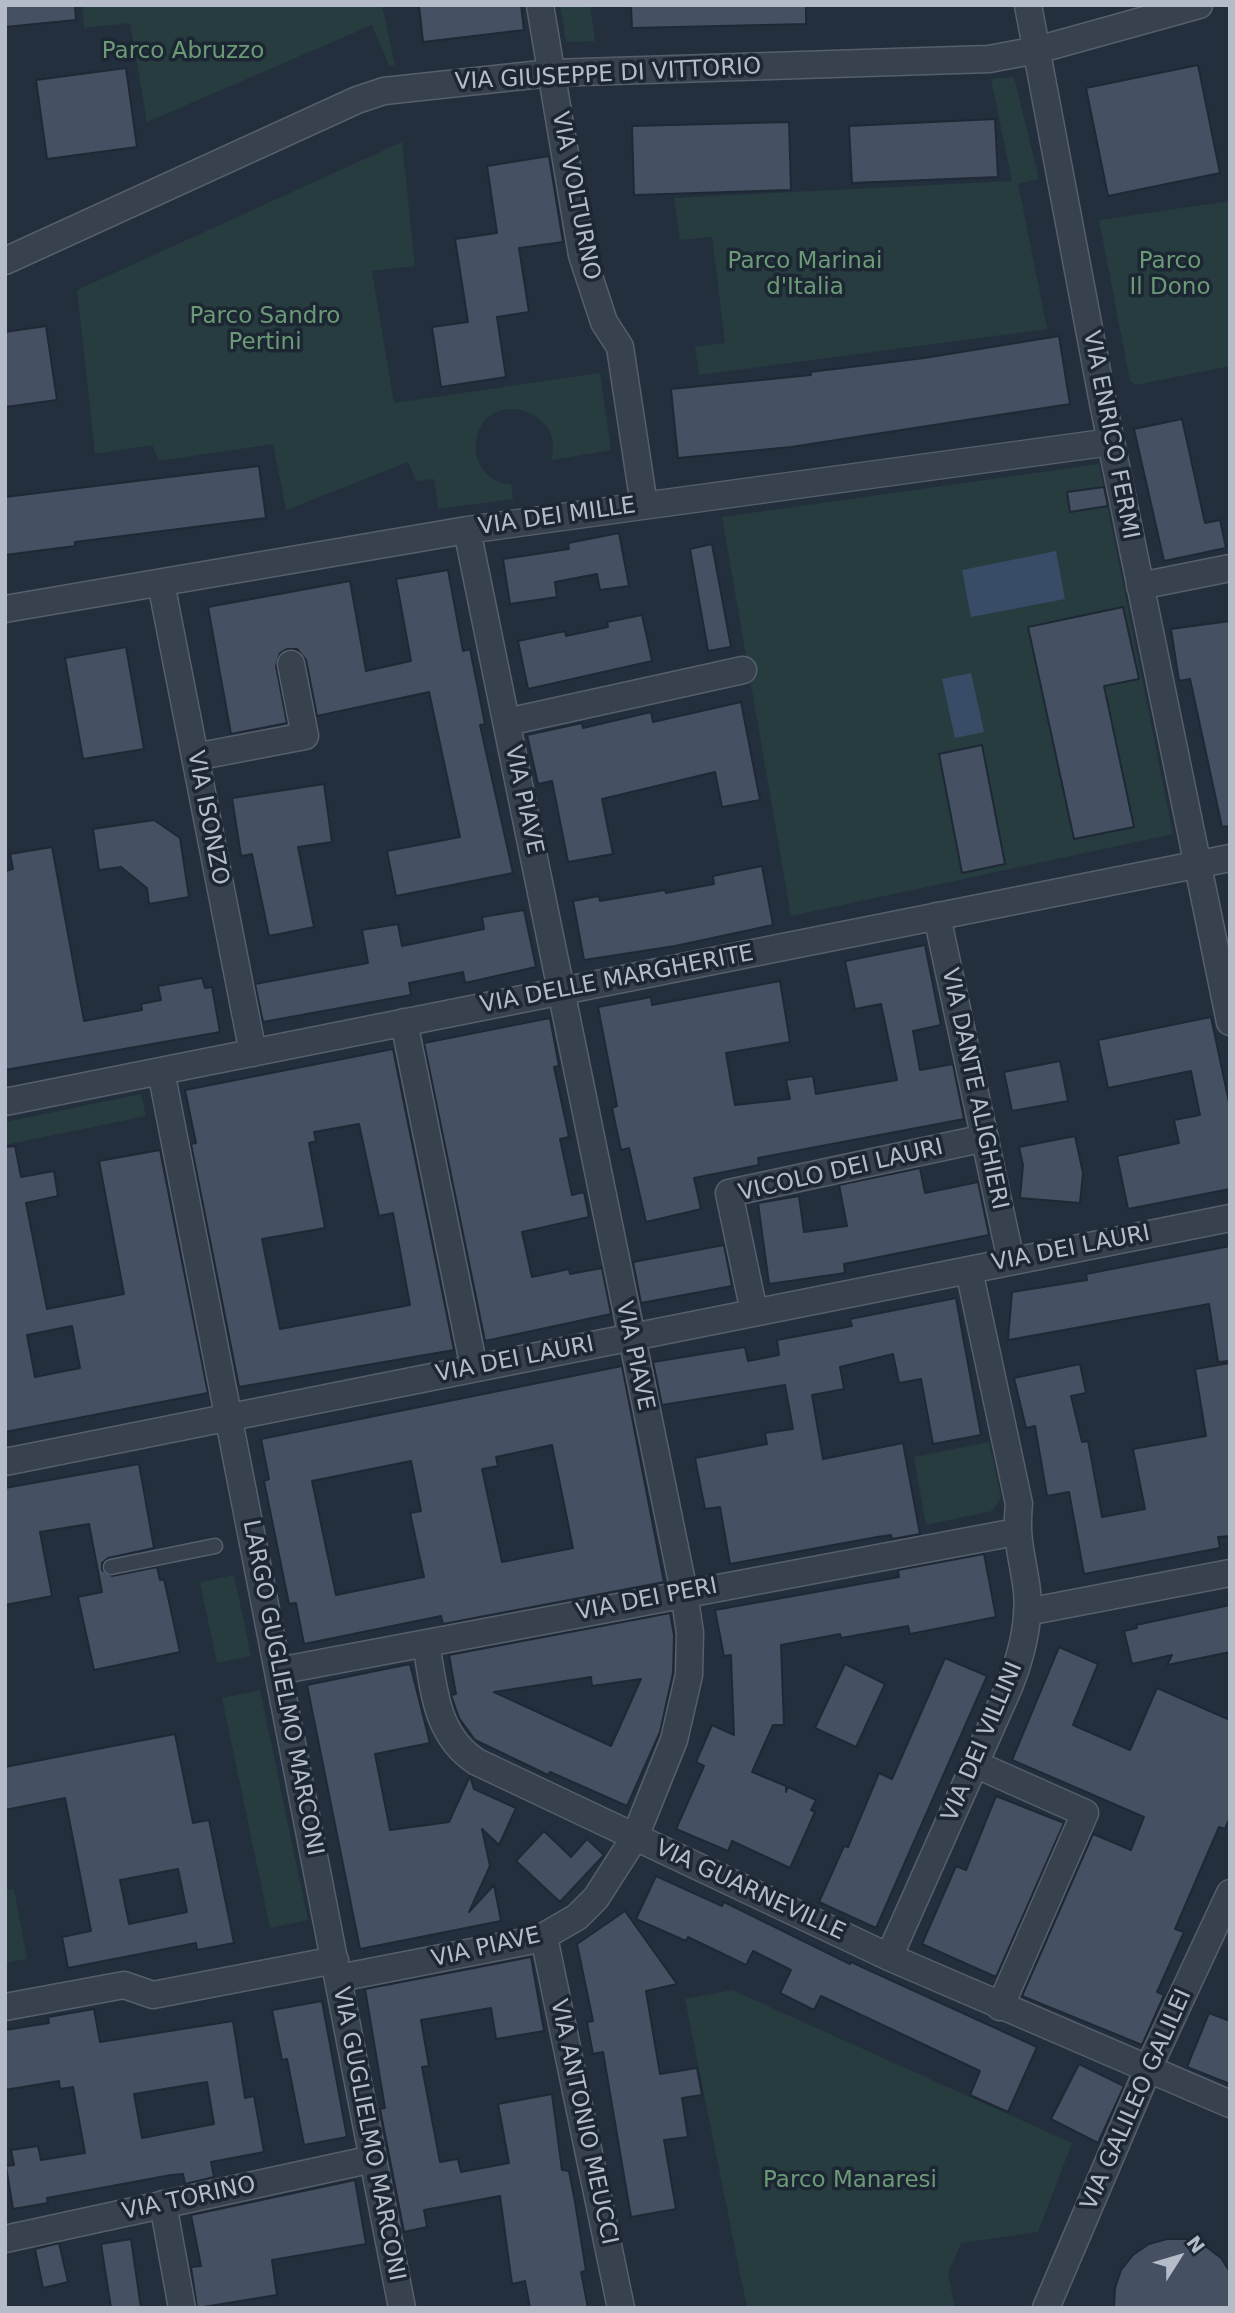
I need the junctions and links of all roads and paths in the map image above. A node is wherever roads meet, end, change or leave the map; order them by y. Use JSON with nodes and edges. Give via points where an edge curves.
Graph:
{"nodes":[{"id":1,"x":540,"y":5,"type":"edge"},
{"id":2,"x":1028,"y":5,"type":"edge"},
{"id":3,"x":1199,"y":5,"type":"edge"},
{"id":4,"x":1037,"y":50,"type":"junction"},
{"id":5,"x":551,"y":74,"type":"junction"},
{"id":6,"x":5,"y":261,"type":"edge"},
{"id":7,"x":1111,"y":442,"type":"junction"},
{"id":8,"x":644,"y":505,"type":"junction"},
{"id":9,"x":467,"y":530,"type":"junction"},
{"id":10,"x":1230,"y":568,"type":"edge"},
{"id":11,"x":161,"y":583,"type":"junction"},
{"id":12,"x":1140,"y":586,"type":"junction"},
{"id":13,"x":5,"y":609,"type":"edge"},
{"id":14,"x":291,"y":664,"type":"dead end"},
{"id":15,"x":743,"y":670,"type":"dead end"},
{"id":16,"x":507,"y":722,"type":"junction"},
{"id":17,"x":195,"y":757,"type":"junction"},
{"id":18,"x":1230,"y":858,"type":"edge"},
{"id":19,"x":1196,"y":864,"type":"junction"},
{"id":20,"x":937,"y":916,"type":"junction"},
{"id":21,"x":562,"y":991,"type":"junction"},
{"id":22,"x":404,"y":1022,"type":"junction"},
{"id":23,"x":1230,"y":1022,"type":"edge"},
{"id":24,"x":253,"y":1053,"type":"junction"},
{"id":25,"x":160,"y":1071,"type":"junction"},
{"id":26,"x":5,"y":1102,"type":"edge"},
{"id":27,"x":985,"y":1138,"type":"junction"},
{"id":28,"x":1230,"y":1217,"type":"edge"},
{"id":29,"x":1011,"y":1261,"type":"junction"},
{"id":30,"x":969,"y":1270,"type":"junction"},
{"id":31,"x":754,"y":1312,"type":"junction"},
{"id":32,"x":630,"y":1337,"type":"junction"},
{"id":33,"x":474,"y":1368,"type":"junction"},
{"id":34,"x":228,"y":1418,"type":"junction"},
{"id":35,"x":5,"y":1462,"type":"edge"},
{"id":36,"x":1016,"y":1532,"type":"junction"},
{"id":37,"x":215,"y":1546,"type":"dead end"},
{"id":38,"x":111,"y":1567,"type":"dead end"},
{"id":39,"x":1230,"y":1573,"type":"edge"},
{"id":40,"x":684,"y":1592,"type":"junction"},
{"id":41,"x":1027,"y":1612,"type":"junction"},
{"id":42,"x":426,"y":1643,"type":"junction"},
{"id":43,"x":278,"y":1671,"type":"junction"},
{"id":44,"x":975,"y":1764,"type":"junction"},
{"id":45,"x":635,"y":1837,"type":"junction"},
{"id":46,"x":1230,"y":1893,"type":"edge"},
{"id":47,"x":544,"y":1937,"type":"junction"},
{"id":48,"x":889,"y":1957,"type":"junction"},
{"id":49,"x":337,"y":1968,"type":"junction"},
{"id":50,"x":5,"y":2007,"type":"edge"},
{"id":51,"x":1000,"y":2007,"type":"junction"},
{"id":52,"x":1148,"y":2069,"type":"junction"},
{"id":53,"x":1230,"y":2104,"type":"edge"},
{"id":54,"x":373,"y":2159,"type":"junction"},
{"id":55,"x":163,"y":2204,"type":"junction"},
{"id":56,"x":5,"y":2239,"type":"edge"},
{"id":57,"x":182,"y":2308,"type":"edge"},
{"id":58,"x":402,"y":2308,"type":"edge"},
{"id":59,"x":621,"y":2308,"type":"edge"},
{"id":60,"x":1046,"y":2308,"type":"edge"}],
"edges":[{"from":1,"to":5,"type":"street","name":"VIA VOLTURNO"},
{"from":2,"to":4,"type":"street","name":"VIA ENRICO FERMI"},
{"from":3,"to":4,"type":"street","name":"VIA GIUSEPPE DI VITTORIO"},
{"from":4,"to":5,"type":"street","name":"VIA GIUSEPPE DI VITTORIO","via":[[951,62]]},
{"from":4,"to":7,"type":"street","name":"VIA ENRICO FERMI"},
{"from":5,"to":6,"type":"street","name":"VIA GIUSEPPE DI VITTORIO","via":[[404,88],[357,100]]},
{"from":5,"to":8,"type":"street","name":"VIA VOLTURNO","via":[[582,255],[604,322],[620,347]]},
{"from":7,"to":8,"type":"street","name":"VIA DEI MILLE"},
{"from":7,"to":12,"type":"street","name":"VIA ENRICO FERMI"},
{"from":8,"to":9,"type":"street","name":"VIA DEI MILLE"},
{"from":9,"to":11,"type":"street","name":"VIA DEI MILLE"},
{"from":9,"to":16,"type":"street","name":"VIA PIAVE"},
{"from":10,"to":12,"type":"street"},
{"from":11,"to":13,"type":"street","name":"VIA DEI MILLE"},
{"from":11,"to":17,"type":"street","name":"VIA ISONZO"},
{"from":12,"to":19,"type":"street","name":"VIA ENRICO FERMI"},
{"from":14,"to":17,"type":"street","via":[[305,736]]},
{"from":15,"to":16,"type":"street"},
{"from":16,"to":21,"type":"street","name":"VIA PIAVE"},
{"from":17,"to":24,"type":"street","name":"VIA ISONZO"},
{"from":18,"to":19,"type":"street","name":"VIA DELLE MARGHERITE"},
{"from":19,"to":20,"type":"street","name":"VIA DELLE MARGHERITE"},
{"from":19,"to":23,"type":"street","name":"VIA ENRICO FERMI"},
{"from":20,"to":21,"type":"street","name":"VIA DELLE MARGHERITE"},
{"from":20,"to":27,"type":"street","name":"VIA DANTE ALIGHIERI"},
{"from":21,"to":22,"type":"street","name":"VIA DELLE MARGHERITE"},
{"from":21,"to":32,"type":"street","name":"VIA PIAVE"},
{"from":22,"to":24,"type":"street","name":"VIA DELLE MARGHERITE"},
{"from":22,"to":33,"type":"street"},
{"from":24,"to":25,"type":"street","name":"VIA DELLE MARGHERITE"},
{"from":25,"to":26,"type":"street","name":"VIA DELLE MARGHERITE"},
{"from":25,"to":34,"type":"street","name":"LARGO GUGLIELMO MARCONI"},
{"from":27,"to":29,"type":"street","name":"VIA DANTE ALIGHIERI"},
{"from":27,"to":31,"type":"street","name":"VICOLO DEI LAURI","via":[[729,1193]]},
{"from":28,"to":29,"type":"street","name":"VIA DEI LAURI"},
{"from":29,"to":30,"type":"street","name":"VIA DEI LAURI"},
{"from":30,"to":31,"type":"street","name":"VIA DEI LAURI"},
{"from":30,"to":36,"type":"street","name":"VIA DEI VILLINI","via":[[1019,1504]]},
{"from":31,"to":32,"type":"street","name":"VIA DEI LAURI"},
{"from":32,"to":33,"type":"street","name":"VIA DEI LAURI"},
{"from":32,"to":40,"type":"street","name":"VIA PIAVE"},
{"from":33,"to":34,"type":"street","name":"VIA DEI LAURI"},
{"from":34,"to":35,"type":"street","name":"VIA DEI LAURI"},
{"from":34,"to":43,"type":"street","name":"LARGO GUGLIELMO MARCONI"},
{"from":36,"to":40,"type":"street","name":"VIA DEI PERI"},
{"from":36,"to":41,"type":"street","name":"VIA DEI VILLINI"},
{"from":37,"to":38,"type":"lane","name":"LARGO GUGLIELMO MARCONI"},
{"from":39,"to":41,"type":"street"},
{"from":40,"to":42,"type":"street","name":"VIA DEI PERI"},
{"from":40,"to":45,"type":"street","name":"VIA PIAVE","via":[[690,1633],[686,1692],[674,1740]]},
{"from":41,"to":44,"type":"street","name":"VIA DEI VILLINI","via":[[1018,1663]]},
{"from":42,"to":43,"type":"street","name":"VIA DEI PERI"},
{"from":42,"to":45,"type":"street","name":"VIA GUARNEVILLE","via":[[439,1717],[465,1753]]},
{"from":43,"to":49,"type":"street","name":"LARGO GUGLIELMO MARCONI"},
{"from":44,"to":48,"type":"street","name":"VIA DEI VILLINI"},
{"from":44,"to":51,"type":"street","via":[[1085,1813]]},
{"from":45,"to":47,"type":"street","name":"VIA PIAVE","via":[[596,1898],[577,1917]]},
{"from":45,"to":48,"type":"street","name":"VIA GUARNEVILLE"},
{"from":46,"to":52,"type":"street","name":"VIA GALILEO GALILEI"},
{"from":47,"to":49,"type":"street","name":"VIA PIAVE"},
{"from":47,"to":59,"type":"street","name":"VIA ANTONIO MEUCCI"},
{"from":48,"to":51,"type":"street","name":"VIA GUARNEVILLE"},
{"from":49,"to":50,"type":"street","name":"VIA PIAVE","via":[[153,1995],[124,1985]]},
{"from":49,"to":54,"type":"street","name":"VIA GUGLIELMO MARCONI"},
{"from":51,"to":52,"type":"street","name":"VIA GUARNEVILLE"},
{"from":52,"to":53,"type":"street","name":"VIA GUARNEVILLE"},
{"from":52,"to":60,"type":"street","name":"VIA GALILEO GALILEI"},
{"from":54,"to":55,"type":"street","name":"VIA TORINO"},
{"from":54,"to":58,"type":"street","name":"VIA GUGLIELMO MARCONI"},
{"from":55,"to":56,"type":"street","name":"VIA TORINO"},
{"from":55,"to":57,"type":"street"}]}
